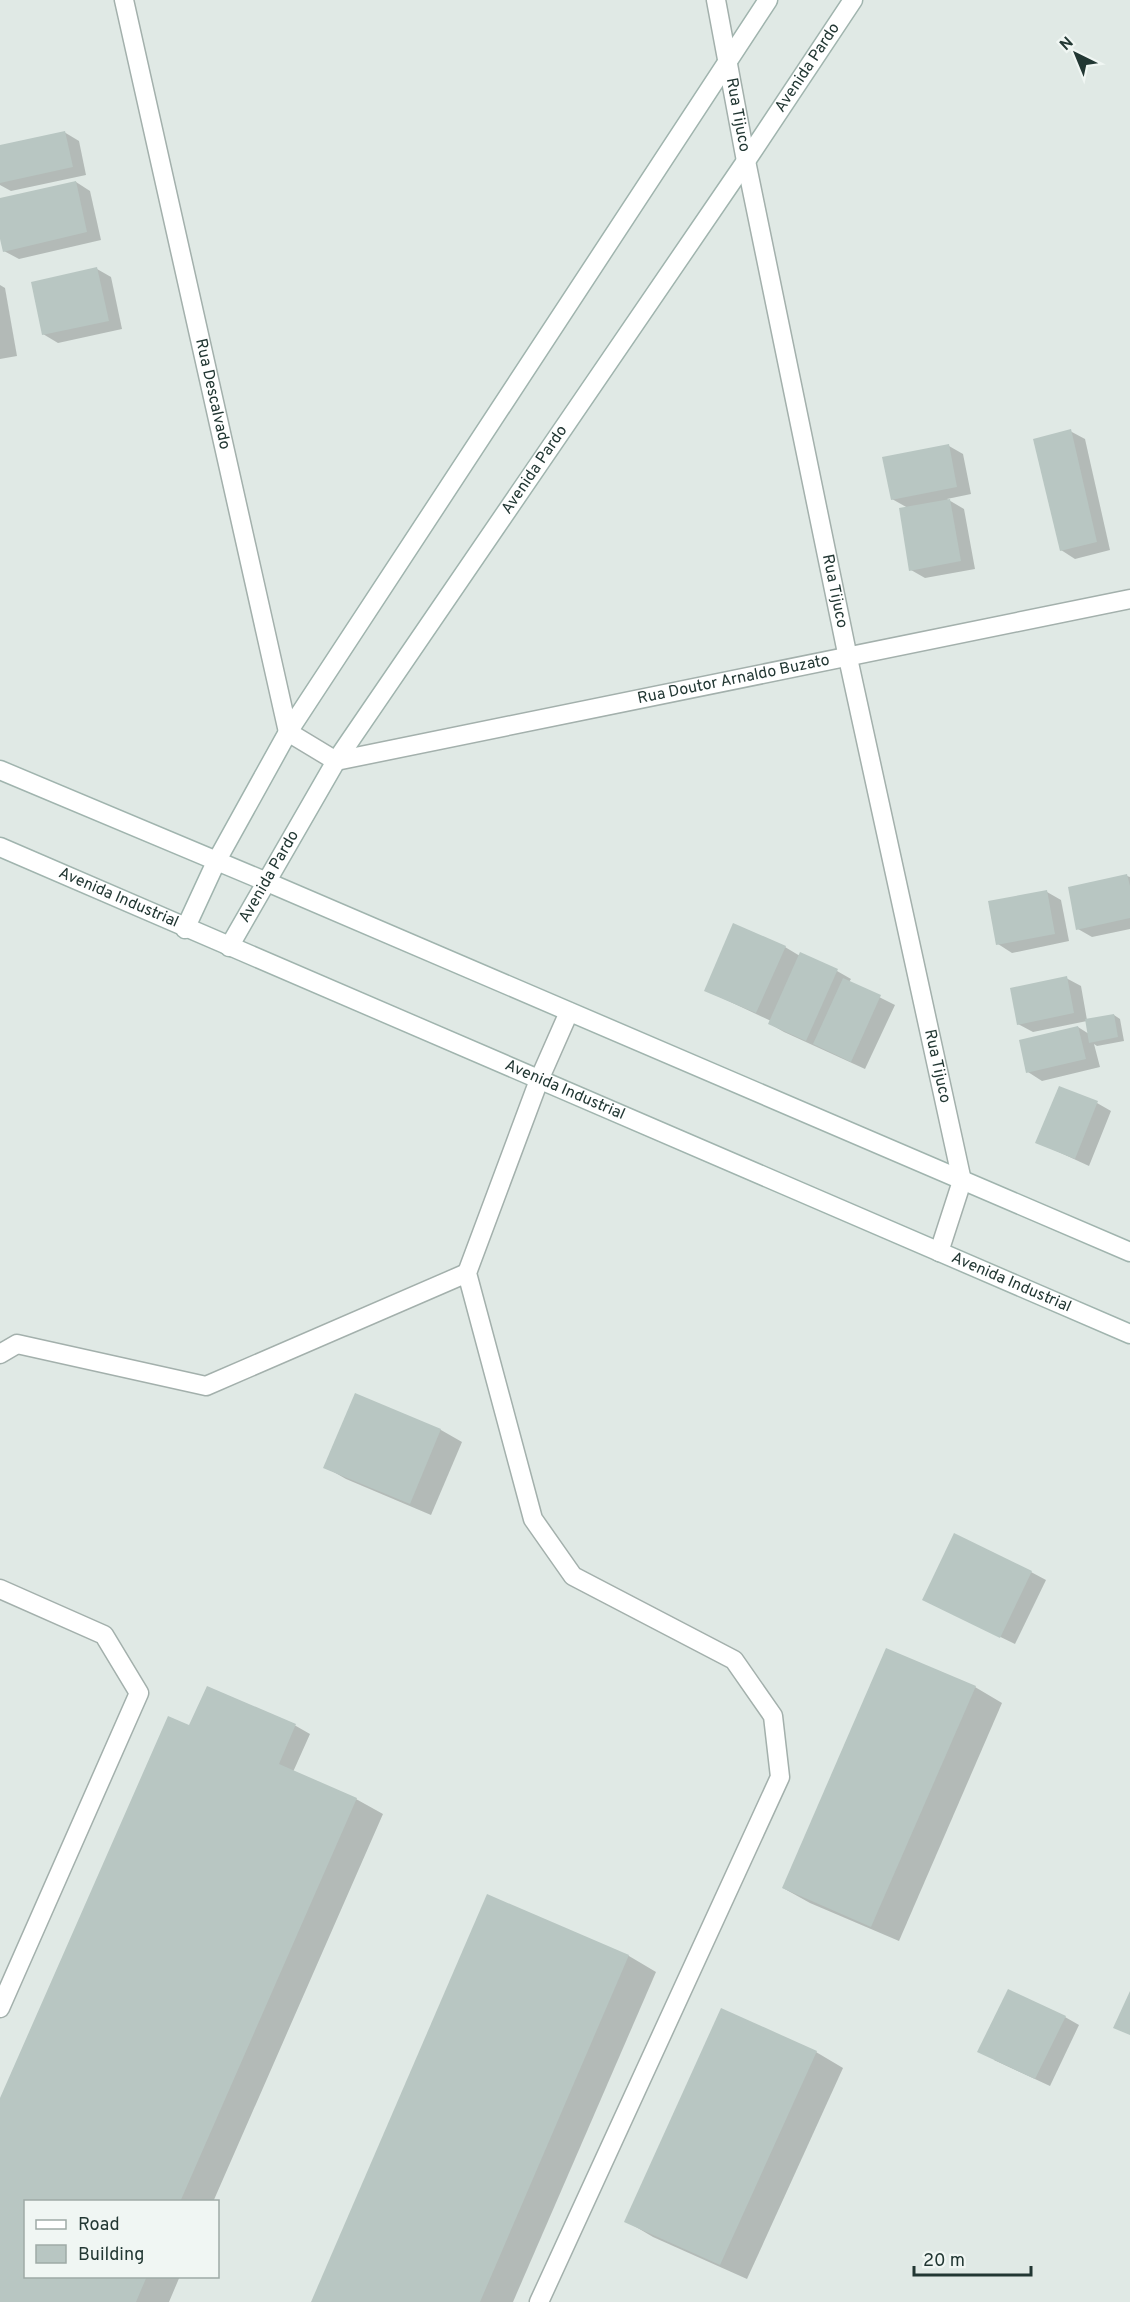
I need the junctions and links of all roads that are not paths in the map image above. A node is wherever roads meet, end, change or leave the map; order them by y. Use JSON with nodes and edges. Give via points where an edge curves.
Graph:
{"nodes":[{"id":1,"x":124,"y":0,"type":"edge"},
{"id":2,"x":716,"y":0,"type":"edge"},
{"id":3,"x":768,"y":0,"type":"edge"},
{"id":4,"x":853,"y":0,"type":"edge"},
{"id":5,"x":729,"y":59,"type":"junction"},
{"id":6,"x":746,"y":161,"type":"junction"},
{"id":7,"x":1130,"y":599,"type":"edge"},
{"id":8,"x":848,"y":658,"type":"junction"},
{"id":9,"x":288,"y":732,"type":"junction"},
{"id":10,"x":336,"y":761,"type":"junction"},
{"id":11,"x":0,"y":770,"type":"edge"},
{"id":12,"x":0,"y":848,"type":"edge"},
{"id":13,"x":216,"y":862,"type":"junction"},
{"id":14,"x":267,"y":882,"type":"junction"},
{"id":15,"x":185,"y":929,"type":"junction"},
{"id":16,"x":229,"y":947,"type":"junction"},
{"id":17,"x":569,"y":1012,"type":"junction"},
{"id":18,"x":539,"y":1080,"type":"junction"},
{"id":19,"x":962,"y":1181,"type":"junction"},
{"id":20,"x":939,"y":1252,"type":"junction"},
{"id":21,"x":1130,"y":1252,"type":"edge"},
{"id":22,"x":467,"y":1273,"type":"junction"},
{"id":23,"x":1130,"y":1334,"type":"edge"},
{"id":24,"x":0,"y":1354,"type":"edge"},
{"id":25,"x":0,"y":1589,"type":"edge"},
{"id":26,"x":0,"y":2008,"type":"edge"},
{"id":27,"x":539,"y":2302,"type":"edge"}],
"edges":[{"from":1,"to":9,"type":"street","name":"Rua Descalvado"},
{"from":2,"to":5,"type":"street","name":"Rua Tijuco"},
{"from":3,"to":5,"type":"street"},
{"from":4,"to":6,"type":"street","name":"Avenida Pardo"},
{"from":5,"to":6,"type":"street","name":"Rua Tijuco"},
{"from":5,"to":9,"type":"street"},
{"from":6,"to":8,"type":"street","name":"Rua Tijuco"},
{"from":6,"to":10,"type":"street","name":"Avenida Pardo"},
{"from":7,"to":8,"type":"street","name":"Rua Doutor Arnaldo Buzato"},
{"from":8,"to":10,"type":"street","name":"Rua Doutor Arnaldo Buzato"},
{"from":8,"to":19,"type":"street","name":"Rua Tijuco"},
{"from":9,"to":10,"type":"street"},
{"from":9,"to":13,"type":"street"},
{"from":10,"to":14,"type":"street","name":"Avenida Pardo"},
{"from":11,"to":13,"type":"street"},
{"from":12,"to":15,"type":"street","name":"Avenida Industrial"},
{"from":13,"to":14,"type":"street"},
{"from":13,"to":15,"type":"street"},
{"from":14,"to":16,"type":"street","name":"Avenida Pardo"},
{"from":14,"to":17,"type":"street"},
{"from":15,"to":16,"type":"street","name":"Avenida Industrial"},
{"from":16,"to":18,"type":"street","name":"Avenida Industrial"},
{"from":17,"to":18,"type":"street"},
{"from":17,"to":19,"type":"street"},
{"from":18,"to":20,"type":"street","name":"Avenida Industrial"},
{"from":18,"to":22,"type":"street"},
{"from":19,"to":20,"type":"street"},
{"from":19,"to":21,"type":"street"},
{"from":20,"to":23,"type":"street","name":"Avenida Industrial"},
{"from":22,"to":24,"type":"street","via":[[206,1386],[17,1344]]},
{"from":22,"to":27,"type":"street","via":[[533,1519],[573,1576],[734,1660],[773,1716],[780,1777]]},
{"from":25,"to":26,"type":"street","via":[[105,1635],[139,1693]]}]}
